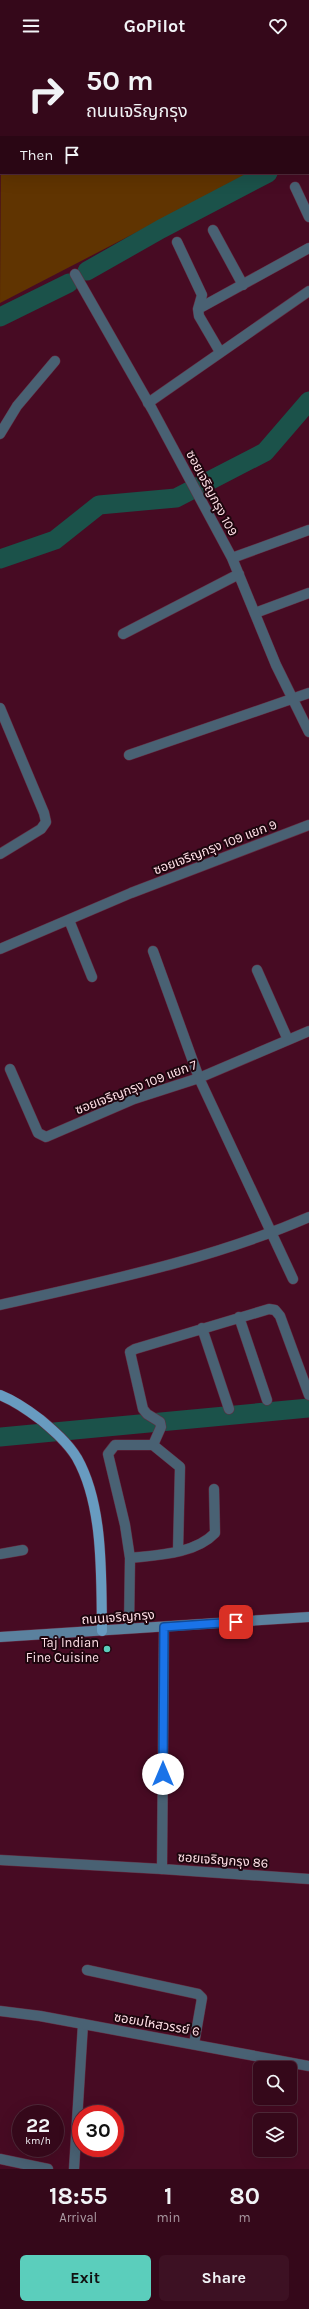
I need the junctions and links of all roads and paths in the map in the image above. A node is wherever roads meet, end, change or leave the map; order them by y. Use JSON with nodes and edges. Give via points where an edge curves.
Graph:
{"nodes":[{"id":1,"x":295,"y":187,"type":"dead end"},
{"id":2,"x":309,"y":217,"type":"edge"},
{"id":3,"x":213,"y":230,"type":"dead end"},
{"id":4,"x":177,"y":242,"type":"dead end"},
{"id":5,"x":309,"y":248,"type":"edge"},
{"id":6,"x":74,"y":274,"type":"dead end"},
{"id":7,"x":242,"y":285,"type":"junction"},
{"id":8,"x":309,"y":290,"type":"edge"},
{"id":9,"x":198,"y":310,"type":"junction"},
{"id":10,"x":220,"y":352,"type":"junction"},
{"id":11,"x":55,"y":361,"type":"dead end"},
{"id":12,"x":148,"y":403,"type":"junction"},
{"id":13,"x":0,"y":434,"type":"edge"},
{"id":14,"x":309,"y":530,"type":"edge"},
{"id":15,"x":232,"y":558,"type":"junction"},
{"id":16,"x":239,"y":574,"type":"junction"},
{"id":17,"x":309,"y":593,"type":"edge"},
{"id":18,"x":255,"y":613,"type":"junction"},
{"id":19,"x":123,"y":634,"type":"dead end"},
{"id":20,"x":309,"y":692,"type":"edge"},
{"id":21,"x":292,"y":698,"type":"junction"},
{"id":22,"x":0,"y":708,"type":"edge"},
{"id":23,"x":309,"y":732,"type":"edge"},
{"id":24,"x":129,"y":755,"type":"dead end"},
{"id":25,"x":309,"y":825,"type":"edge"},
{"id":26,"x":0,"y":854,"type":"edge"},
{"id":27,"x":69,"y":920,"type":"junction"},
{"id":28,"x":0,"y":949,"type":"edge"},
{"id":29,"x":153,"y":951,"type":"dead end"},
{"id":30,"x":257,"y":970,"type":"dead end"},
{"id":31,"x":92,"y":977,"type":"dead end"},
{"id":32,"x":309,"y":1031,"type":"edge"},
{"id":33,"x":288,"y":1040,"type":"junction"},
{"id":34,"x":10,"y":1069,"type":"dead end"},
{"id":35,"x":199,"y":1078,"type":"junction"},
{"id":36,"x":309,"y":1217,"type":"edge"},
{"id":37,"x":271,"y":1234,"type":"junction"},
{"id":38,"x":293,"y":1279,"type":"dead end"},
{"id":39,"x":0,"y":1305,"type":"edge"},
{"id":40,"x":239,"y":1317,"type":"junction"},
{"id":41,"x":202,"y":1328,"type":"junction"},
{"id":42,"x":0,"y":1395,"type":"edge"},
{"id":43,"x":309,"y":1395,"type":"edge"},
{"id":44,"x":268,"y":1400,"type":"dead end"},
{"id":45,"x":229,"y":1409,"type":"dead end"},
{"id":46,"x":153,"y":1445,"type":"junction"},
{"id":47,"x":214,"y":1489,"type":"dead end"},
{"id":48,"x":23,"y":1550,"type":"dead end"},
{"id":49,"x":178,"y":1550,"type":"junction"},
{"id":50,"x":0,"y":1554,"type":"edge"},
{"id":51,"x":130,"y":1558,"type":"junction"},
{"id":52,"x":309,"y":1617,"type":"edge"},
{"id":53,"x":164,"y":1627,"type":"junction"},
{"id":54,"x":129,"y":1628,"type":"junction"},
{"id":55,"x":102,"y":1631,"type":"junction"},
{"id":56,"x":0,"y":1637,"type":"edge"},
{"id":57,"x":0,"y":1860,"type":"edge"},
{"id":58,"x":162,"y":1869,"type":"junction"},
{"id":59,"x":309,"y":1879,"type":"edge"},
{"id":60,"x":87,"y":1970,"type":"dead end"},
{"id":61,"x":0,"y":2011,"type":"edge"},
{"id":62,"x":83,"y":2024,"type":"junction"},
{"id":63,"x":194,"y":2044,"type":"junction"},
{"id":64,"x":309,"y":2066,"type":"edge"},
{"id":65,"x":0,"y":2159,"type":"edge"},
{"id":66,"x":48,"y":2169,"type":"edge"},
{"id":67,"x":74,"y":2169,"type":"edge"}],
"edges":[{"from":1,"to":2,"type":"street"},
{"from":3,"to":7,"type":"street"},
{"from":4,"to":9,"type":"street","via":[[200,287],[202,295]]},
{"from":5,"to":7,"type":"street"},
{"from":6,"to":12,"type":"street","name":"ซอยเจริญกรุง 109"},
{"from":7,"to":9,"type":"street"},
{"from":8,"to":10,"type":"street"},
{"from":9,"to":10,"type":"street"},
{"from":10,"to":12,"type":"street"},
{"from":11,"to":13,"type":"street","via":[[17,406]]},
{"from":12,"to":15,"type":"street","name":"ซอยเจริญกรุง 109"},
{"from":14,"to":15,"type":"street"},
{"from":15,"to":16,"type":"street","name":"ซอยเจริญกรุง 109"},
{"from":16,"to":18,"type":"street","name":"ซอยเจริญกรุง 109"},
{"from":16,"to":19,"type":"street"},
{"from":17,"to":18,"type":"street"},
{"from":18,"to":21,"type":"street","name":"ซอยเจริญกรุง 109"},
{"from":20,"to":21,"type":"street"},
{"from":21,"to":23,"type":"street","name":"ซอยเจริญกรุง 109"},
{"from":21,"to":24,"type":"street"},
{"from":22,"to":26,"type":"street","via":[[46,822],[40,830]]},
{"from":25,"to":27,"type":"street","name":"ซอยเจริญกรุง 109 แยก 9","via":[[131,893]]},
{"from":27,"to":28,"type":"street","name":"ซอยเจริญกรุง 109 แยก 9"},
{"from":27,"to":31,"type":"street"},
{"from":29,"to":35,"type":"street"},
{"from":30,"to":33,"type":"street"},
{"from":32,"to":33,"type":"street","name":"ซอยเจริญกรุง 109 แยก 7"},
{"from":33,"to":35,"type":"street","name":"ซอยเจริญกรุง 109 แยก 7"},
{"from":34,"to":35,"type":"street","name":"ซอยเจริญกรุง 109 แยก 7","via":[[38,1133],[46,1137],[134,1099],[176,1083]]},
{"from":35,"to":37,"type":"street"},
{"from":36,"to":37,"type":"street"},
{"from":37,"to":38,"type":"street"},
{"from":37,"to":39,"type":"street","via":[[157,1269]]},
{"from":40,"to":41,"type":"street"},
{"from":40,"to":43,"type":"street","via":[[269,1308],[275,1310],[280,1316]]},
{"from":40,"to":44,"type":"street"},
{"from":41,"to":45,"type":"street"},
{"from":41,"to":46,"type":"street","via":[[130,1352],[143,1409],[160,1422],[161,1428]]},
{"from":42,"to":55,"type":"main road","via":[[27,1409],[46,1425],[76,1457],[89,1484],[95,1510]]},
{"from":46,"to":49,"type":"street","via":[[180,1467]]},
{"from":46,"to":51,"type":"street","via":[[114,1445],[108,1454]]},
{"from":47,"to":49,"type":"street","via":[[215,1533],[198,1546]]},
{"from":48,"to":50,"type":"street"},
{"from":49,"to":51,"type":"street"},
{"from":51,"to":54,"type":"street"},
{"from":52,"to":53,"type":"street","name":"ถนนเจริญกรุง"},
{"from":53,"to":54,"type":"street","name":"ถนนเจริญกรุง"},
{"from":53,"to":58,"type":"street","name":"ซอยเจริญกรุง 86"},
{"from":54,"to":55,"type":"street","name":"ถนนเจริญกรุง"},
{"from":55,"to":56,"type":"street","name":"ถนนเจริญกรุง"},
{"from":57,"to":58,"type":"street"},
{"from":58,"to":59,"type":"street","name":"ซอยเจริญกรุง 86"},
{"from":60,"to":63,"type":"street","via":[[198,1994],[202,1998]]},
{"from":61,"to":62,"type":"street","name":"ซอยมไหสวรรย์ 6"},
{"from":62,"to":63,"type":"street","name":"ซอยมไหสวรรย์ 6"},
{"from":62,"to":67,"type":"street"},
{"from":63,"to":64,"type":"street","name":"ซอยมไหสวรรย์ 6"},
{"from":65,"to":66,"type":"street"}]}
